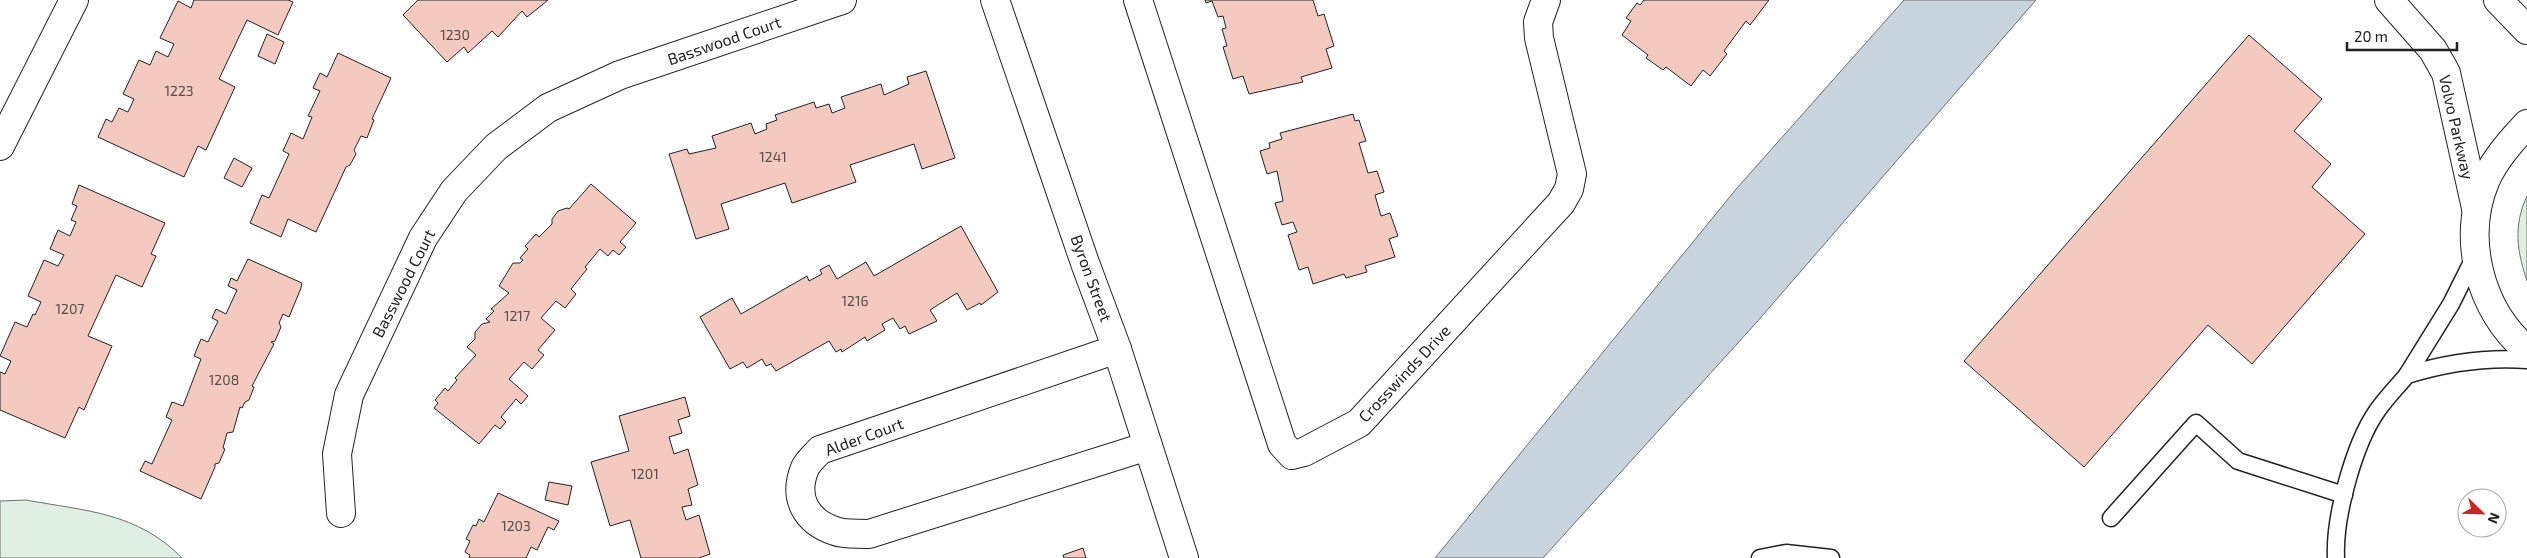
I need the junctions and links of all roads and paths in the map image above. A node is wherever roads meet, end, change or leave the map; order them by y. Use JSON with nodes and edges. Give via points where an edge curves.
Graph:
{"nodes":[{"id":1,"x":74,"y":0,"type":"edge"},
{"id":2,"x":842,"y":0,"type":"edge"},
{"id":3,"x":995,"y":0,"type":"edge"},
{"id":4,"x":1138,"y":0,"type":"edge"},
{"id":5,"x":1546,"y":0,"type":"edge"},
{"id":6,"x":2389,"y":0,"type":"edge"},
{"id":7,"x":2498,"y":0,"type":"edge"},
{"id":8,"x":2527,"y":30,"type":"edge"},
{"id":9,"x":2527,"y":124,"type":"edge"},
{"id":10,"x":0,"y":146,"type":"edge"},
{"id":11,"x":2477,"y":213,"type":"junction"},
{"id":12,"x":2476,"y":254,"type":"junction"},
{"id":13,"x":1118,"y":349,"type":"junction"},
{"id":14,"x":2527,"y":350,"type":"edge"},
{"id":15,"x":2527,"y":360,"type":"edge"},
{"id":16,"x":2407,"y":375,"type":"junction"},
{"id":17,"x":1148,"y":446,"type":"junction"},
{"id":18,"x":2344,"y":495,"type":"junction"},
{"id":19,"x":341,"y":513,"type":"dead end"},
{"id":20,"x":2111,"y":518,"type":"dead end"},
{"id":21,"x":1184,"y":558,"type":"edge"},
{"id":22,"x":1760,"y":558,"type":"edge"},
{"id":23,"x":1831,"y":558,"type":"edge"},
{"id":24,"x":2336,"y":558,"type":"edge"}],
"edges":[{"from":1,"to":10,"type":"street"},
{"from":2,"to":19,"type":"street","name":"Basswood Court","via":[[620,75],[548,108],[496,148],[454,191],[423,238],[349,395],[337,454]]},
{"from":3,"to":13,"type":"street","name":"Byron Street","via":[[1085,263]]},
{"from":4,"to":5,"type":"street","name":"Crosswinds Drive","via":[[1282,444],[1292,455],[1359,423],[1561,203],[1570,189],[1572,174],[1539,38],[1538,22]]},
{"from":6,"to":11,"type":"street","name":"Volvo Parkway","via":[[2433,50],[2446,73]]},
{"from":7,"to":8,"type":"street"},
{"from":9,"to":11,"type":"street","name":"Volvo Parkway","via":[[2504,149],[2486,180]]},
{"from":11,"to":12,"type":"street","name":"Volvo Parkway"},
{"from":12,"to":14,"type":"street","name":"Volvo Parkway","via":[[2485,292],[2497,316]]},
{"from":12,"to":16,"type":"lane","via":[[2451,304]]},
{"from":13,"to":17,"type":"street","name":"Byron Street"},
{"from":13,"to":17,"type":"street","name":"Alder Court","via":[[820,450],[806,466],[801,486],[802,506],[818,524],[837,532],[869,534]]},
{"from":15,"to":16,"type":"lane","via":[[2495,358],[2435,366]]},
{"from":16,"to":18,"type":"lane","via":[[2376,411],[2357,452]]},
{"from":17,"to":21,"type":"street","name":"Byron Street"},
{"from":18,"to":20,"type":"lane","via":[[2238,461],[2196,423]]},
{"from":18,"to":24,"type":"lane"},
{"from":22,"to":23,"type":"lane","via":[[1786,553]]}]}
